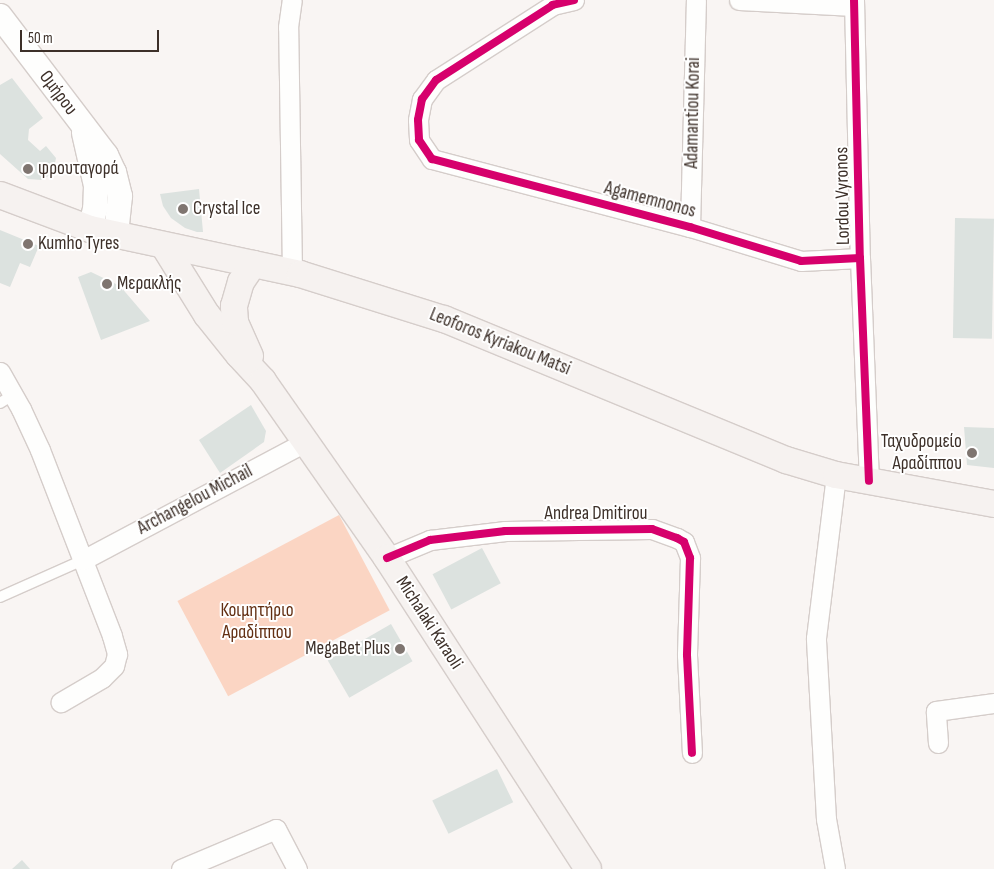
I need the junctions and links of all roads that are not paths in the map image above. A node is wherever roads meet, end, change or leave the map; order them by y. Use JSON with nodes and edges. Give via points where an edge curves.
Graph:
{"nodes":[{"id":1,"x":292,"y":0,"type":"edge"},
{"id":2,"x":574,"y":0,"type":"edge"},
{"id":3,"x":696,"y":0,"type":"edge"},
{"id":4,"x":739,"y":0,"type":"edge"},
{"id":5,"x":553,"y":3,"type":"edge"},
{"id":6,"x":854,"y":3,"type":"edge"},
{"id":7,"x":0,"y":16,"type":"edge"},
{"id":8,"x":80,"y":122,"type":"junction"},
{"id":9,"x":0,"y":195,"type":"edge"},
{"id":10,"x":690,"y":227,"type":"junction"},
{"id":11,"x":90,"y":229,"type":"junction"},
{"id":12,"x":116,"y":235,"type":"junction"},
{"id":13,"x":164,"y":246,"type":"junction"},
{"id":14,"x":860,"y":258,"type":"junction"},
{"id":15,"x":253,"y":264,"type":"junction"},
{"id":16,"x":292,"y":272,"type":"junction"},
{"id":17,"x":0,"y":372,"type":"edge"},
{"id":18,"x":263,"y":381,"type":"junction"},
{"id":19,"x":6,"y":399,"type":"edge"},
{"id":20,"x":307,"y":441,"type":"junction"},
{"id":21,"x":836,"y":474,"type":"junction"},
{"id":22,"x":869,"y":481,"type":"junction"},
{"id":23,"x":994,"y":504,"type":"edge"},
{"id":24,"x":387,"y":558,"type":"junction"},
{"id":25,"x":82,"y":560,"type":"junction"},
{"id":26,"x":0,"y":597,"type":"edge"},
{"id":27,"x":61,"y":702,"type":"dead end"},
{"id":28,"x":994,"y":703,"type":"edge"},
{"id":29,"x":938,"y":743,"type":"dead end"},
{"id":30,"x":692,"y":753,"type":"dead end"},
{"id":31,"x":181,"y":869,"type":"edge"},
{"id":32,"x":297,"y":869,"type":"edge"},
{"id":33,"x":588,"y":869,"type":"edge"},
{"id":34,"x":836,"y":869,"type":"edge"}],
"edges":[{"from":1,"to":16,"type":"street","via":[[288,27]]},
{"from":2,"to":5,"type":"street"},
{"from":3,"to":10,"type":"street","name":"Adamantiou Korai"},
{"from":4,"to":6,"type":"street"},
{"from":5,"to":10,"type":"street","name":"Agamemnonos","via":[[436,80],[422,99],[419,140],[432,159]]},
{"from":6,"to":14,"type":"street","name":"Lordou Vyronos"},
{"from":7,"to":8,"type":"street","name":"Ομήρου"},
{"from":8,"to":11,"type":"street","name":"Ομήρου","via":[[96,186]]},
{"from":8,"to":12,"type":"street","name":"Ομήρου","via":[[106,155],[114,172],[120,196]]},
{"from":9,"to":11,"type":"main road","name":"Leoforos Kyriakou Matsi"},
{"from":10,"to":14,"type":"street","name":"Agamemnonos","via":[[801,261]]},
{"from":11,"to":12,"type":"main road","name":"Leoforos Kyriakou Matsi"},
{"from":12,"to":13,"type":"main road","name":"Leoforos Kyriakou Matsi"},
{"from":13,"to":15,"type":"main road","name":"Leoforos Kyriakou Matsi"},
{"from":13,"to":18,"type":"main road","name":"Michalaki Karaoli","via":[[224,338]]},
{"from":14,"to":22,"type":"street","name":"Lordou Vyronos"},
{"from":15,"to":16,"type":"main road","name":"Leoforos Kyriakou Matsi"},
{"from":15,"to":18,"type":"main road","name":"Michalaki Karaoli","via":[[236,294],[235,314],[242,339]]},
{"from":16,"to":21,"type":"main road","name":"Leoforos Kyriakou Matsi","via":[[444,319],[786,460]]},
{"from":17,"to":19,"type":"street"},
{"from":18,"to":20,"type":"main road","name":"Michalaki Karaoli"},
{"from":19,"to":25,"type":"street","via":[[40,450]]},
{"from":20,"to":24,"type":"main road","name":"Michalaki Karaoli"},
{"from":20,"to":25,"type":"street","name":"Archangelou Michail"},
{"from":21,"to":22,"type":"main road","name":"Leoforos Kyriakou Matsi"},
{"from":21,"to":34,"type":"street","via":[[816,638],[826,819]]},
{"from":22,"to":23,"type":"main road","name":"Leoforos Kyriakou Matsi"},
{"from":24,"to":30,"type":"street","name":"Andrea Dmitirou","via":[[430,540],[505,531],[652,529],[678,538],[684,542],[690,558],[687,655]]},
{"from":24,"to":33,"type":"main road","name":"Michalaki Karaoli"},
{"from":25,"to":26,"type":"lane"},
{"from":25,"to":27,"type":"street","via":[[117,654],[114,666],[102,678]]},
{"from":28,"to":29,"type":"street","via":[[936,710]]},
{"from":31,"to":32,"type":"street","via":[[276,829]]}]}
